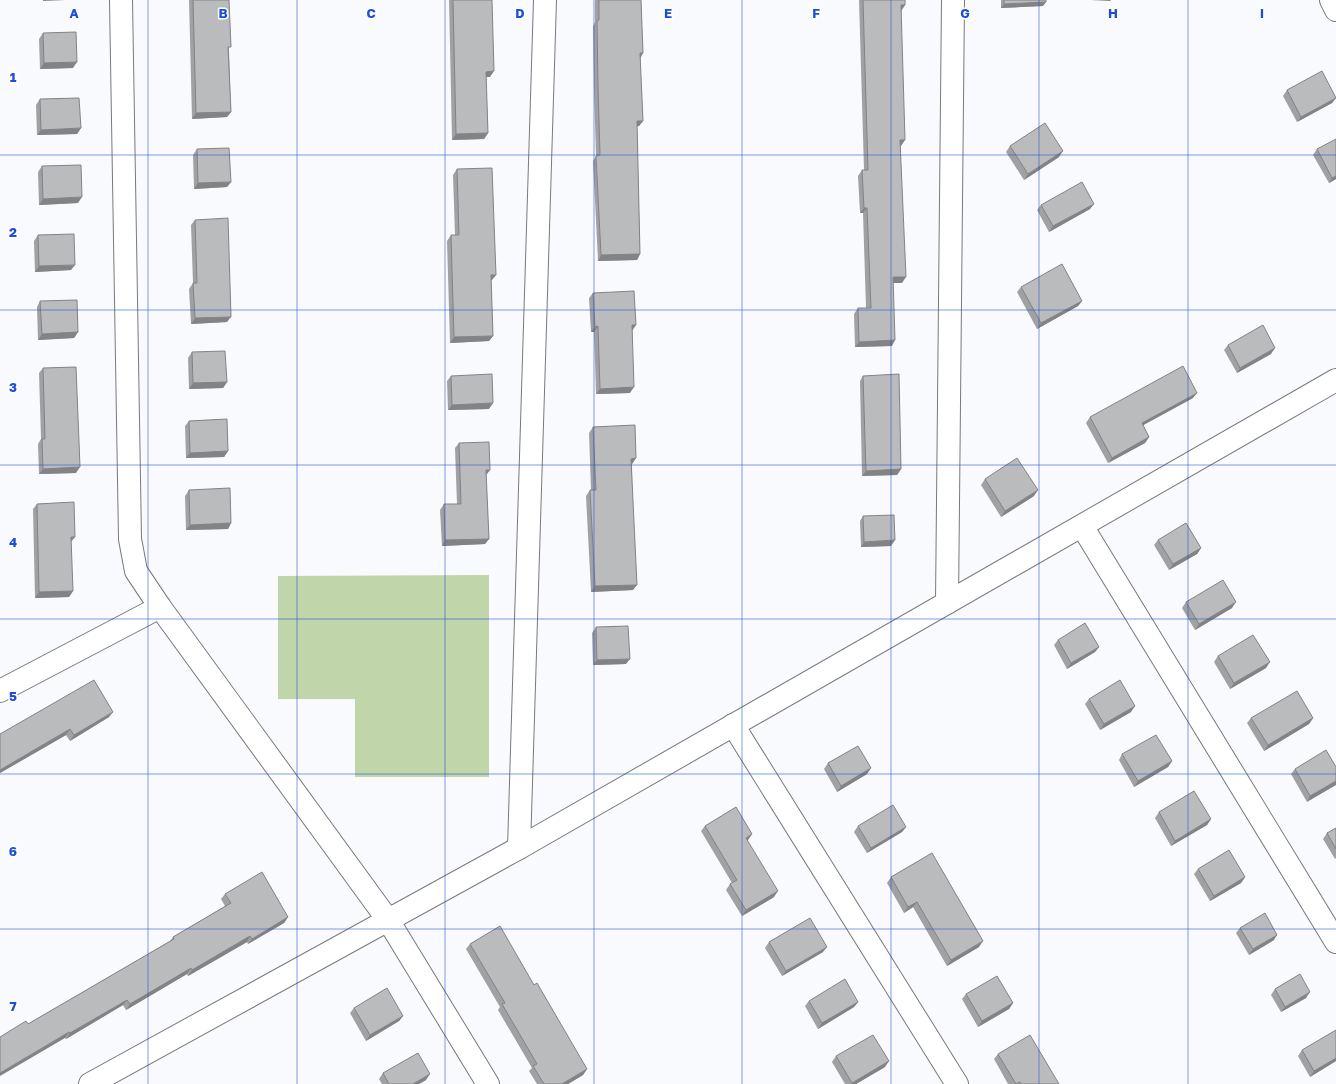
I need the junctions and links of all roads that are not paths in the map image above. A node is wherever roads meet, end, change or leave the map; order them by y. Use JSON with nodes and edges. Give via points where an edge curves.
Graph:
{"nodes":[{"id":1,"x":121,"y":0,"type":"edge"},
{"id":2,"x":545,"y":0,"type":"edge"},
{"id":3,"x":953,"y":0,"type":"edge"},
{"id":4,"x":1331,"y":0,"type":"edge"},
{"id":5,"x":1336,"y":10,"type":"edge"},
{"id":6,"x":1336,"y":380,"type":"edge"},
{"id":7,"x":1082,"y":526,"type":"junction"},
{"id":8,"x":947,"y":602,"type":"junction"},
{"id":9,"x":160,"y":607,"type":"junction"},
{"id":10,"x":0,"y":691,"type":"edge"},
{"id":11,"x":733,"y":725,"type":"junction"},
{"id":12,"x":519,"y":848,"type":"junction"},
{"id":13,"x":388,"y":920,"type":"junction"},
{"id":14,"x":1336,"y":942,"type":"edge"},
{"id":15,"x":90,"y":1084,"type":"edge"},
{"id":16,"x":488,"y":1084,"type":"edge"},
{"id":17,"x":956,"y":1084,"type":"edge"}],
"edges":[{"from":1,"to":9,"type":"street","via":[[130,539],[136,571]]},
{"from":2,"to":12,"type":"street"},
{"from":3,"to":8,"type":"street"},
{"from":4,"to":5,"type":"street"},
{"from":6,"to":7,"type":"street"},
{"from":7,"to":8,"type":"street"},
{"from":7,"to":14,"type":"street"},
{"from":8,"to":11,"type":"street"},
{"from":9,"to":10,"type":"street"},
{"from":9,"to":13,"type":"street"},
{"from":11,"to":12,"type":"street"},
{"from":11,"to":17,"type":"street"},
{"from":12,"to":13,"type":"street"},
{"from":13,"to":15,"type":"street"},
{"from":13,"to":16,"type":"street"}]}
